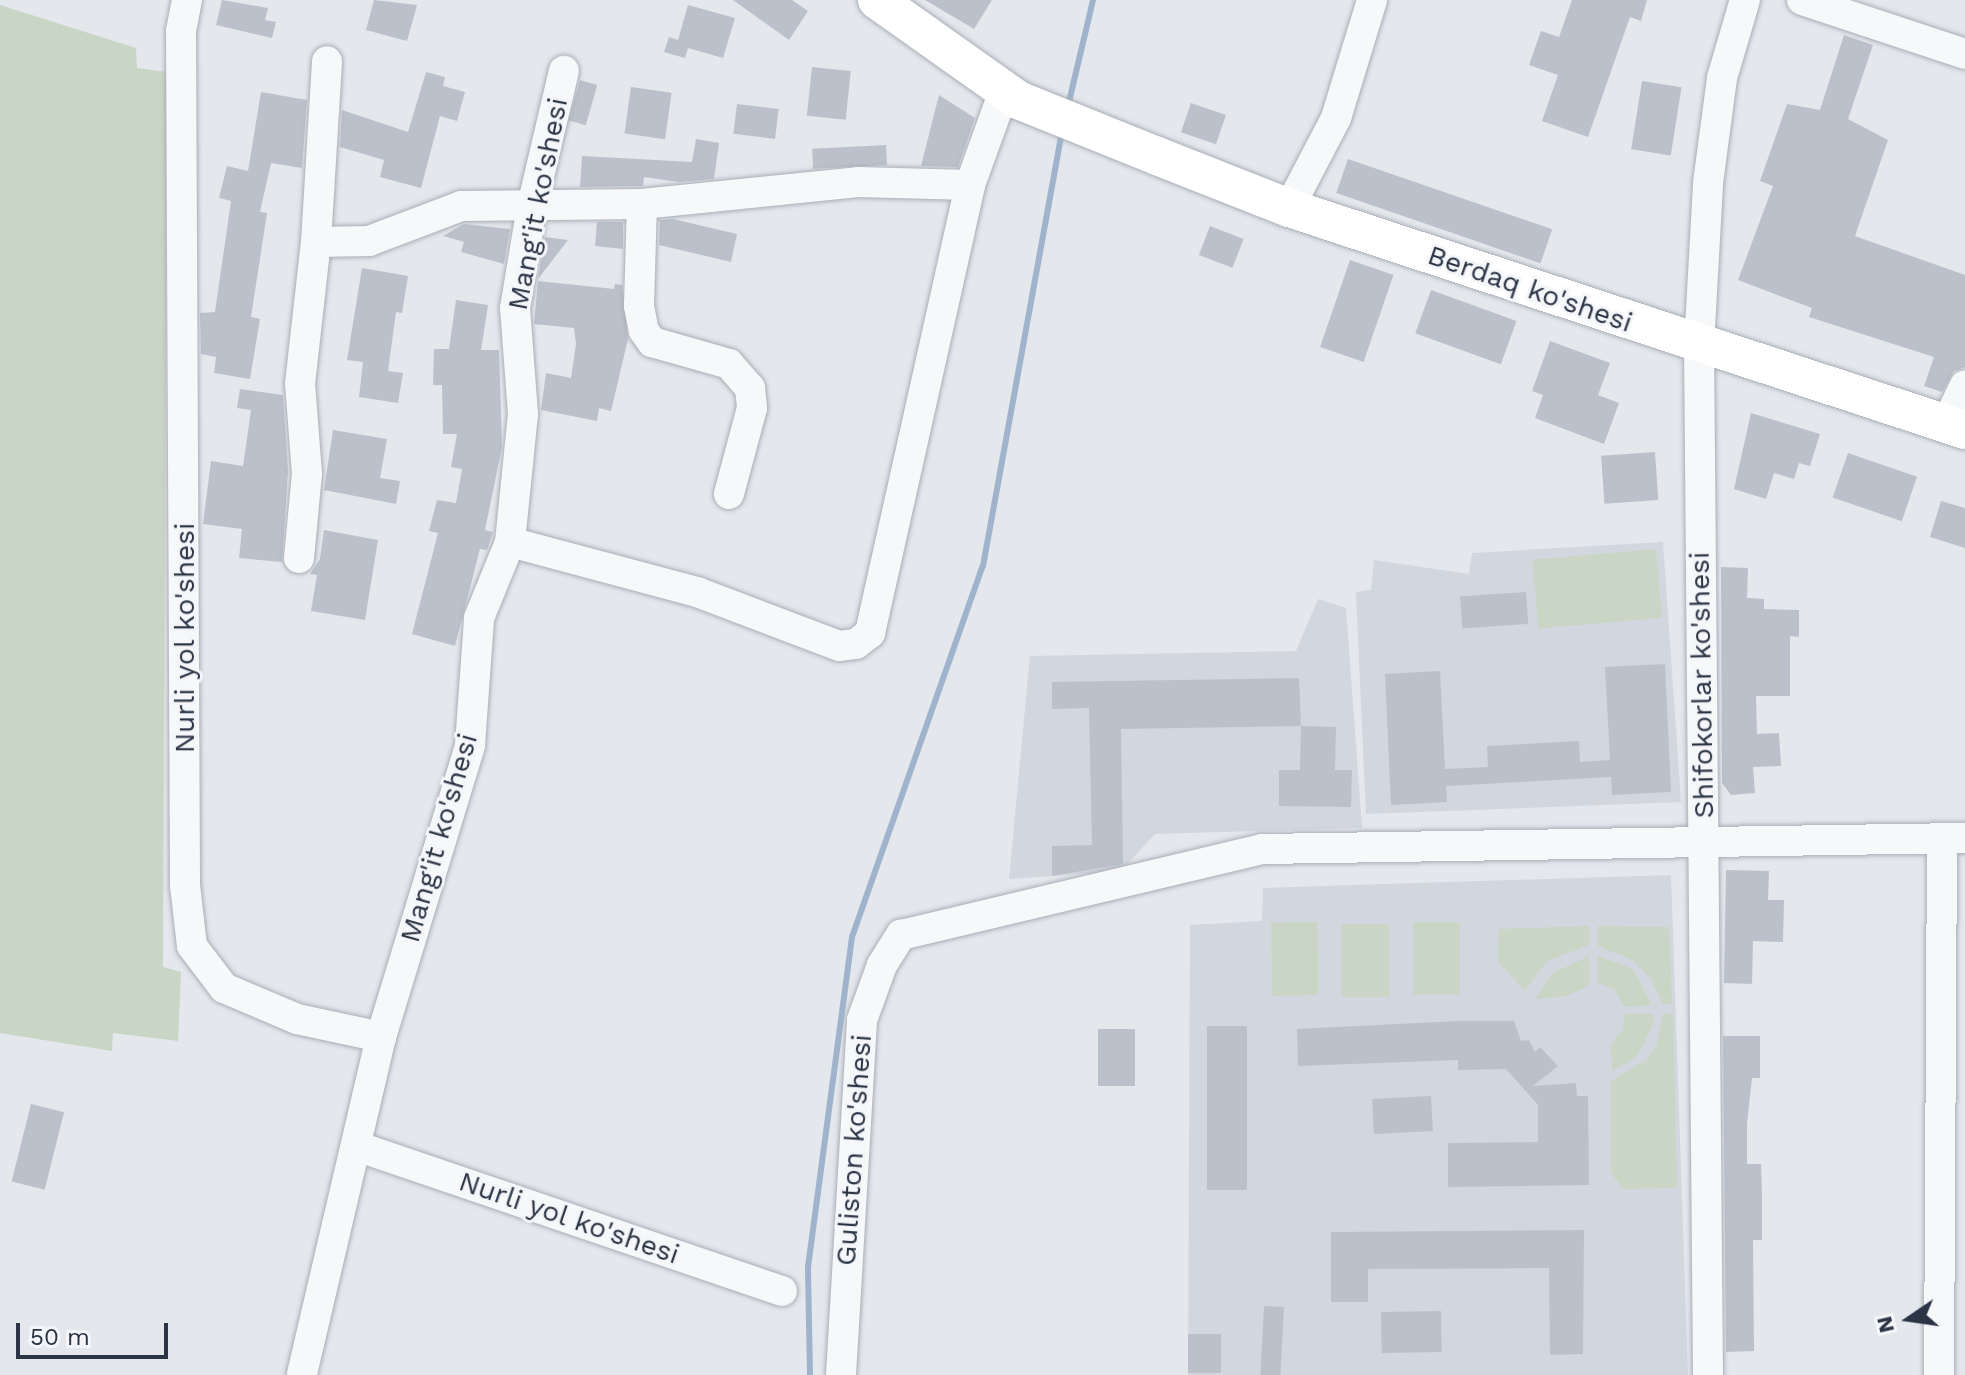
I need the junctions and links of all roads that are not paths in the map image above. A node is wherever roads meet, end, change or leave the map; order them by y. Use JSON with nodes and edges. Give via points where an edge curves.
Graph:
{"nodes":[{"id":1,"x":187,"y":0,"type":"edge"},
{"id":2,"x":877,"y":0,"type":"edge"},
{"id":3,"x":1372,"y":0,"type":"edge"},
{"id":4,"x":1745,"y":0,"type":"edge"},
{"id":5,"x":1802,"y":0,"type":"edge"},
{"id":6,"x":1965,"y":54,"type":"edge"},
{"id":7,"x":327,"y":61,"type":"dead end"},
{"id":8,"x":564,"y":71,"type":"dead end"},
{"id":9,"x":1011,"y":95,"type":"junction"},
{"id":10,"x":970,"y":185,"type":"junction"},
{"id":11,"x":642,"y":204,"type":"junction"},
{"id":12,"x":532,"y":206,"type":"junction"},
{"id":13,"x":1289,"y":208,"type":"junction"},
{"id":14,"x":316,"y":242,"type":"junction"},
{"id":15,"x":1699,"y":346,"type":"junction"},
{"id":16,"x":1965,"y":385,"type":"edge"},
{"id":17,"x":1956,"y":427,"type":"edge"},
{"id":18,"x":729,"y":494,"type":"dead end"},
{"id":19,"x":510,"y":542,"type":"junction"},
{"id":20,"x":299,"y":558,"type":"dead end"},
{"id":21,"x":1954,"y":839,"type":"edge"},
{"id":22,"x":1704,"y":841,"type":"junction"},
{"id":23,"x":381,"y":1037,"type":"junction"},
{"id":24,"x":356,"y":1146,"type":"junction"},
{"id":25,"x":782,"y":1291,"type":"dead end"},
{"id":26,"x":302,"y":1375,"type":"edge"},
{"id":27,"x":841,"y":1375,"type":"edge"},
{"id":28,"x":1708,"y":1375,"type":"edge"},
{"id":29,"x":1939,"y":1375,"type":"edge"}],
"edges":[{"from":1,"to":23,"type":"street","name":"Nurli yol ko'shesi","via":[[181,31],[185,885],[192,946],[224,988],[297,1019]]},
{"from":2,"to":9,"type":"main road"},
{"from":3,"to":13,"type":"street","via":[[1336,118]]},
{"from":4,"to":15,"type":"street","name":"Shifokorlar ko'shesi","via":[[1722,78],[1708,183]]},
{"from":5,"to":6,"type":"street"},
{"from":7,"to":14,"type":"street"},
{"from":8,"to":12,"type":"street","name":"Mang'it ko'shesi"},
{"from":9,"to":10,"type":"street"},
{"from":9,"to":13,"type":"main road","name":"Berdaq ko'shesi"},
{"from":10,"to":11,"type":"street","via":[[858,182]]},
{"from":10,"to":19,"type":"street","via":[[870,633],[856,644],[839,646],[697,592]]},
{"from":11,"to":12,"type":"street"},
{"from":11,"to":18,"type":"street","via":[[639,306],[644,331],[652,342],[729,364],[750,388],[752,408]]},
{"from":12,"to":14,"type":"street","via":[[461,206],[369,241]]},
{"from":12,"to":19,"type":"street","name":"Mang'it ko'shesi","via":[[515,308],[523,414]]},
{"from":13,"to":15,"type":"main road","name":"Berdaq ko'shesi"},
{"from":14,"to":20,"type":"street","via":[[300,384],[307,474]]},
{"from":15,"to":17,"type":"main road","name":"Berdaq ko'shesi"},
{"from":15,"to":22,"type":"street","name":"Shifokorlar ko'shesi"},
{"from":16,"to":17,"type":"street"},
{"from":19,"to":23,"type":"street","name":"Mang'it ko'shesi","via":[[479,618],[470,745]]},
{"from":21,"to":22,"type":"street"},
{"from":21,"to":29,"type":"street"},
{"from":22,"to":27,"type":"street","name":"Guliston ko'shesi","via":[[1262,849],[901,935],[882,965],[862,1020]]},
{"from":22,"to":28,"type":"street","name":"Shifokorlar ko'shesi"},
{"from":23,"to":24,"type":"street"},
{"from":24,"to":25,"type":"street","name":"Nurli yol ko'shesi"},
{"from":24,"to":26,"type":"street"}]}
